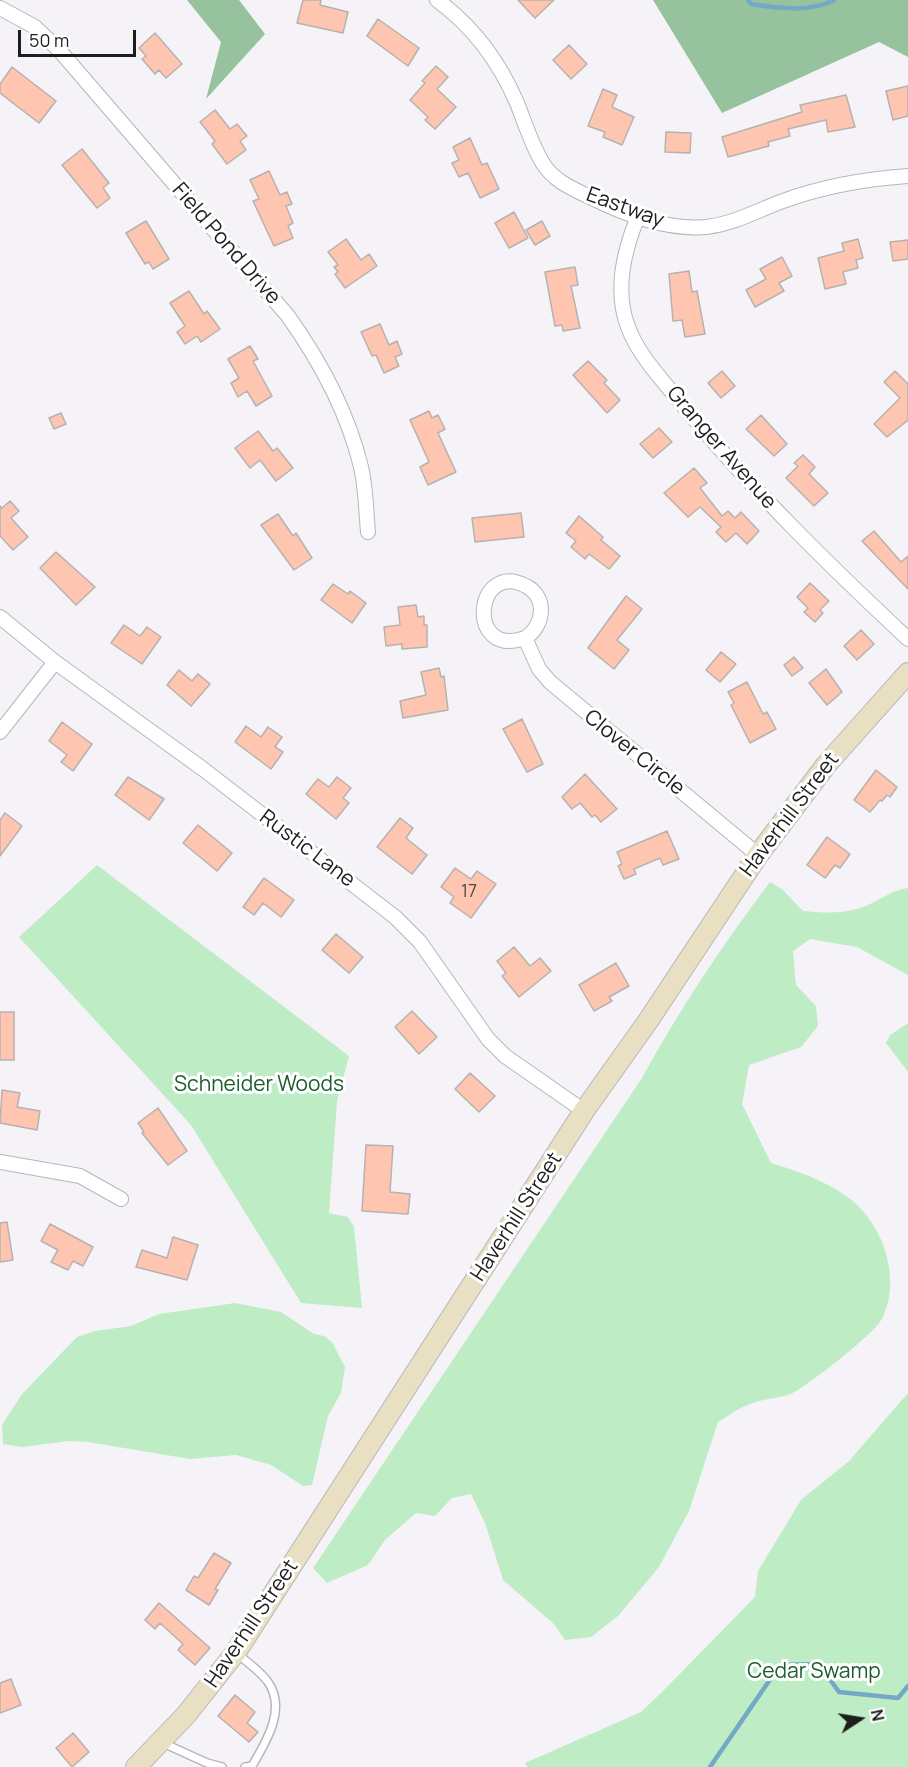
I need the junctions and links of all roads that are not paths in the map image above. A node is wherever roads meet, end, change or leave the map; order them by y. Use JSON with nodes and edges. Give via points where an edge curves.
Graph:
{"nodes":[{"id":1,"x":437,"y":0,"type":"edge"},
{"id":2,"x":0,"y":9,"type":"edge"},
{"id":3,"x":908,"y":176,"type":"edge"},
{"id":4,"x":638,"y":216,"type":"junction"},
{"id":5,"x":368,"y":532,"type":"dead end"},
{"id":6,"x":0,"y":617,"type":"edge"},
{"id":7,"x":525,"y":638,"type":"junction"},
{"id":8,"x":908,"y":639,"type":"edge"},
{"id":9,"x":55,"y":662,"type":"junction"},
{"id":10,"x":908,"y":673,"type":"edge"},
{"id":11,"x":0,"y":732,"type":"edge"},
{"id":12,"x":758,"y":855,"type":"junction"},
{"id":13,"x":584,"y":1111,"type":"junction"},
{"id":14,"x":0,"y":1162,"type":"edge"},
{"id":15,"x":121,"y":1199,"type":"dead end"},
{"id":16,"x":236,"y":1652,"type":"junction"},
{"id":17,"x":161,"y":1742,"type":"junction"},
{"id":18,"x":136,"y":1767,"type":"edge"},
{"id":19,"x":222,"y":1767,"type":"edge"},
{"id":20,"x":245,"y":1767,"type":"edge"}],
"edges":[{"from":1,"to":4,"type":"street","name":"Eastway","via":[[466,23],[502,72],[528,135],[551,174],[599,201]]},
{"from":2,"to":5,"type":"street","name":"Field Pond Drive","via":[[35,27],[60,51],[298,330],[327,380],[354,444],[364,484]]},
{"from":3,"to":4,"type":"street","name":"Eastway","via":[[830,187],[718,225],[687,227]]},
{"from":4,"to":8,"type":"street","name":"Granger Avenue","via":[[625,254],[621,284],[624,315],[636,342],[670,390],[741,474]]},
{"from":6,"to":9,"type":"street","name":"Rustic Lane"},
{"from":7,"to":7,"type":"street","via":[[500,639],[484,621],[484,602],[501,584],[524,585],[540,603],[540,621]]},
{"from":7,"to":12,"type":"street","name":"Clover Circle","via":[[539,669],[567,698]]},
{"from":9,"to":11,"type":"street"},
{"from":9,"to":13,"type":"street","name":"Rustic Lane","via":[[395,916],[420,942],[488,1039],[505,1056]]},
{"from":10,"to":12,"type":"street","name":"Haverhill Street","via":[[826,765]]},
{"from":12,"to":13,"type":"street","name":"Haverhill Street"},
{"from":13,"to":16,"type":"street","name":"Haverhill Street"},
{"from":14,"to":15,"type":"street","via":[[85,1177]]},
{"from":16,"to":17,"type":"street","name":"Haverhill Street"},
{"from":16,"to":20,"type":"lane","via":[[269,1683],[276,1708],[270,1737],[252,1766]]},
{"from":17,"to":18,"type":"street","name":"Haverhill Street"},
{"from":17,"to":19,"type":"lane"}]}
